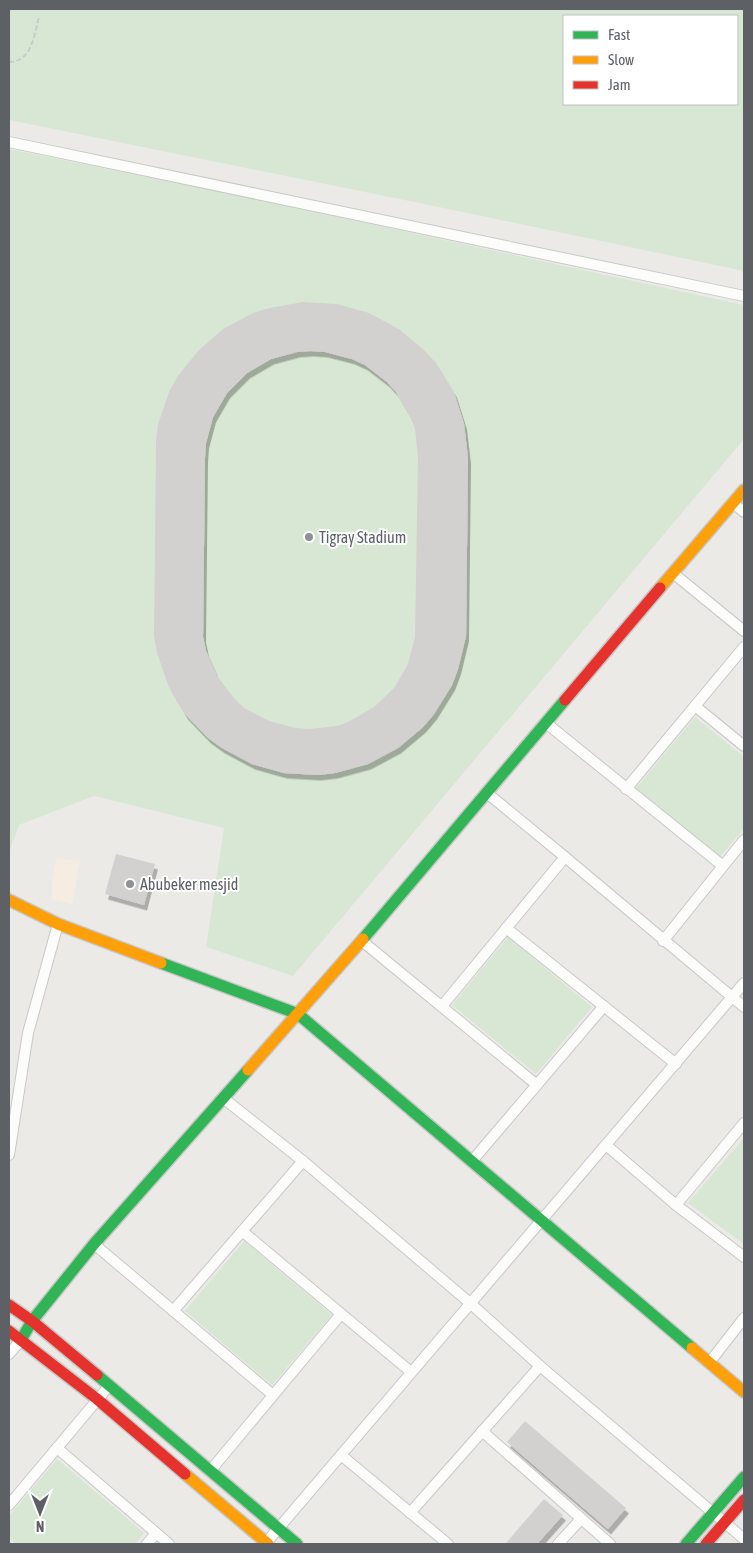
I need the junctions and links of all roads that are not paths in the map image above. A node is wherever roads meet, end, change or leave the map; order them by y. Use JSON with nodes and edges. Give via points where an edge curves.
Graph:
{"nodes":[{"id":1,"x":9,"y":142,"type":"edge"},
{"id":2,"x":744,"y":296,"type":"edge"},
{"id":3,"x":744,"y":490,"type":"edge"},
{"id":4,"x":733,"y":503,"type":"junction"},
{"id":5,"x":744,"y":512,"type":"edge"},
{"id":6,"x":674,"y":573,"type":"junction"},
{"id":7,"x":744,"y":631,"type":"edge"},
{"id":8,"x":744,"y":647,"type":"edge"},
{"id":9,"x":696,"y":706,"type":"junction"},
{"id":10,"x":546,"y":723,"type":"junction"},
{"id":11,"x":744,"y":746,"type":"edge"},
{"id":12,"x":626,"y":789,"type":"junction"},
{"id":13,"x":487,"y":793,"type":"junction"},
{"id":14,"x":744,"y":840,"type":"edge"},
{"id":15,"x":566,"y":856,"type":"junction"},
{"id":16,"x":723,"y":866,"type":"junction"},
{"id":17,"x":9,"y":900,"type":"edge"},
{"id":18,"x":58,"y":924,"type":"junction"},
{"id":19,"x":506,"y":928,"type":"junction"},
{"id":20,"x":663,"y":940,"type":"junction"},
{"id":21,"x":362,"y":941,"type":"junction"},
{"id":22,"x":744,"y":983,"type":"edge"},
{"id":23,"x":732,"y":997,"type":"junction"},
{"id":24,"x":442,"y":1006,"type":"junction"},
{"id":25,"x":604,"y":1006,"type":"junction"},
{"id":26,"x":744,"y":1007,"type":"edge"},
{"id":27,"x":298,"y":1014,"type":"junction"},
{"id":28,"x":676,"y":1064,"type":"junction"},
{"id":29,"x":537,"y":1086,"type":"junction"},
{"id":30,"x":223,"y":1098,"type":"junction"},
{"id":31,"x":743,"y":1125,"type":"edge"},
{"id":32,"x":606,"y":1145,"type":"junction"},
{"id":33,"x":9,"y":1155,"type":"edge"},
{"id":34,"x":302,"y":1161,"type":"junction"},
{"id":35,"x":472,"y":1161,"type":"junction"},
{"id":36,"x":676,"y":1205,"type":"junction"},
{"id":37,"x":541,"y":1220,"type":"junction"},
{"id":38,"x":242,"y":1231,"type":"junction"},
{"id":39,"x":94,"y":1244,"type":"junction"},
{"id":40,"x":744,"y":1257,"type":"edge"},
{"id":41,"x":470,"y":1303,"type":"junction"},
{"id":42,"x":9,"y":1305,"type":"edge"},
{"id":43,"x":173,"y":1311,"type":"junction"},
{"id":44,"x":341,"y":1314,"type":"junction"},
{"id":45,"x":744,"y":1318,"type":"edge"},
{"id":46,"x":32,"y":1321,"type":"junction"},
{"id":47,"x":9,"y":1331,"type":"edge"},
{"id":48,"x":21,"y":1340,"type":"junction"},
{"id":49,"x":9,"y":1354,"type":"edge"},
{"id":50,"x":709,"y":1363,"type":"junction"},
{"id":51,"x":540,"y":1366,"type":"junction"},
{"id":52,"x":411,"y":1372,"type":"junction"},
{"id":53,"x":109,"y":1386,"type":"junction"},
{"id":54,"x":744,"y":1392,"type":"edge"},
{"id":55,"x":273,"y":1395,"type":"junction"},
{"id":56,"x":97,"y":1399,"type":"junction"},
{"id":57,"x":482,"y":1431,"type":"junction"},
{"id":58,"x":56,"y":1448,"type":"junction"},
{"id":59,"x":341,"y":1455,"type":"junction"},
{"id":60,"x":210,"y":1471,"type":"junction"},
{"id":61,"x":744,"y":1478,"type":"edge"},
{"id":62,"x":744,"y":1500,"type":"edge"},
{"id":63,"x":9,"y":1505,"type":"edge"},
{"id":64,"x":410,"y":1513,"type":"junction"},
{"id":65,"x":714,"y":1513,"type":"junction"},
{"id":66,"x":581,"y":1519,"type":"junction"},
{"id":67,"x":724,"y":1522,"type":"junction"},
{"id":68,"x":278,"y":1528,"type":"junction"},
{"id":69,"x":156,"y":1534,"type":"junction"},
{"id":70,"x":744,"y":1539,"type":"edge"},
{"id":71,"x":147,"y":1544,"type":"edge"},
{"id":72,"x":169,"y":1544,"type":"edge"},
{"id":73,"x":266,"y":1544,"type":"edge"},
{"id":74,"x":297,"y":1544,"type":"edge"},
{"id":75,"x":448,"y":1544,"type":"edge"},
{"id":76,"x":558,"y":1544,"type":"edge"},
{"id":77,"x":610,"y":1544,"type":"edge"},
{"id":78,"x":686,"y":1544,"type":"edge"},
{"id":79,"x":706,"y":1544,"type":"edge"}],
"edges":[{"from":1,"to":2,"type":"street"},
{"from":3,"to":4,"type":"street"},
{"from":4,"to":5,"type":"street"},
{"from":4,"to":6,"type":"street"},
{"from":6,"to":7,"type":"street"},
{"from":6,"to":10,"type":"street"},
{"from":8,"to":9,"type":"street"},
{"from":9,"to":11,"type":"street"},
{"from":9,"to":12,"type":"street"},
{"from":10,"to":12,"type":"street"},
{"from":10,"to":13,"type":"street"},
{"from":12,"to":16,"type":"street"},
{"from":13,"to":15,"type":"street"},
{"from":13,"to":21,"type":"street"},
{"from":14,"to":16,"type":"street"},
{"from":15,"to":19,"type":"street"},
{"from":15,"to":20,"type":"street"},
{"from":16,"to":20,"type":"street"},
{"from":17,"to":18,"type":"street"},
{"from":18,"to":27,"type":"street"},
{"from":18,"to":33,"type":"street","via":[[28,1033]]},
{"from":19,"to":24,"type":"street"},
{"from":19,"to":25,"type":"street"},
{"from":20,"to":23,"type":"street"},
{"from":21,"to":24,"type":"street"},
{"from":21,"to":27,"type":"street"},
{"from":22,"to":23,"type":"street"},
{"from":23,"to":26,"type":"street"},
{"from":23,"to":28,"type":"street"},
{"from":24,"to":29,"type":"street"},
{"from":25,"to":28,"type":"street"},
{"from":25,"to":29,"type":"street"},
{"from":27,"to":30,"type":"street"},
{"from":27,"to":35,"type":"street"},
{"from":28,"to":32,"type":"street"},
{"from":29,"to":35,"type":"street"},
{"from":30,"to":34,"type":"street"},
{"from":30,"to":39,"type":"street"},
{"from":31,"to":36,"type":"street"},
{"from":32,"to":36,"type":"street"},
{"from":32,"to":37,"type":"street"},
{"from":34,"to":38,"type":"street"},
{"from":34,"to":41,"type":"street"},
{"from":35,"to":37,"type":"street"},
{"from":36,"to":40,"type":"street"},
{"from":37,"to":41,"type":"street"},
{"from":37,"to":50,"type":"street"},
{"from":38,"to":43,"type":"street"},
{"from":38,"to":44,"type":"street"},
{"from":39,"to":43,"type":"street"},
{"from":39,"to":46,"type":"street"},
{"from":41,"to":51,"type":"street"},
{"from":41,"to":52,"type":"street"},
{"from":42,"to":46,"type":"street"},
{"from":43,"to":55,"type":"street"},
{"from":44,"to":52,"type":"street"},
{"from":44,"to":55,"type":"street"},
{"from":45,"to":50,"type":"street"},
{"from":46,"to":48,"type":"street"},
{"from":46,"to":53,"type":"street"},
{"from":47,"to":48,"type":"street"},
{"from":48,"to":49,"type":"street"},
{"from":48,"to":56,"type":"street"},
{"from":50,"to":54,"type":"street"},
{"from":51,"to":57,"type":"street"},
{"from":51,"to":65,"type":"street"},
{"from":52,"to":59,"type":"street"},
{"from":53,"to":56,"type":"street"},
{"from":53,"to":60,"type":"street"},
{"from":55,"to":60,"type":"street"},
{"from":56,"to":58,"type":"street"},
{"from":56,"to":73,"type":"street"},
{"from":57,"to":64,"type":"street"},
{"from":57,"to":66,"type":"street"},
{"from":58,"to":63,"type":"street"},
{"from":58,"to":69,"type":"street"},
{"from":59,"to":64,"type":"street"},
{"from":59,"to":68,"type":"street"},
{"from":60,"to":68,"type":"street"},
{"from":61,"to":65,"type":"street"},
{"from":62,"to":67,"type":"street"},
{"from":64,"to":75,"type":"street"},
{"from":65,"to":67,"type":"street"},
{"from":65,"to":78,"type":"street"},
{"from":66,"to":76,"type":"street"},
{"from":66,"to":77,"type":"street"},
{"from":67,"to":70,"type":"street"},
{"from":67,"to":79,"type":"street"},
{"from":68,"to":73,"type":"street"},
{"from":68,"to":74,"type":"street"},
{"from":69,"to":71,"type":"street"},
{"from":69,"to":72,"type":"street"}]}
